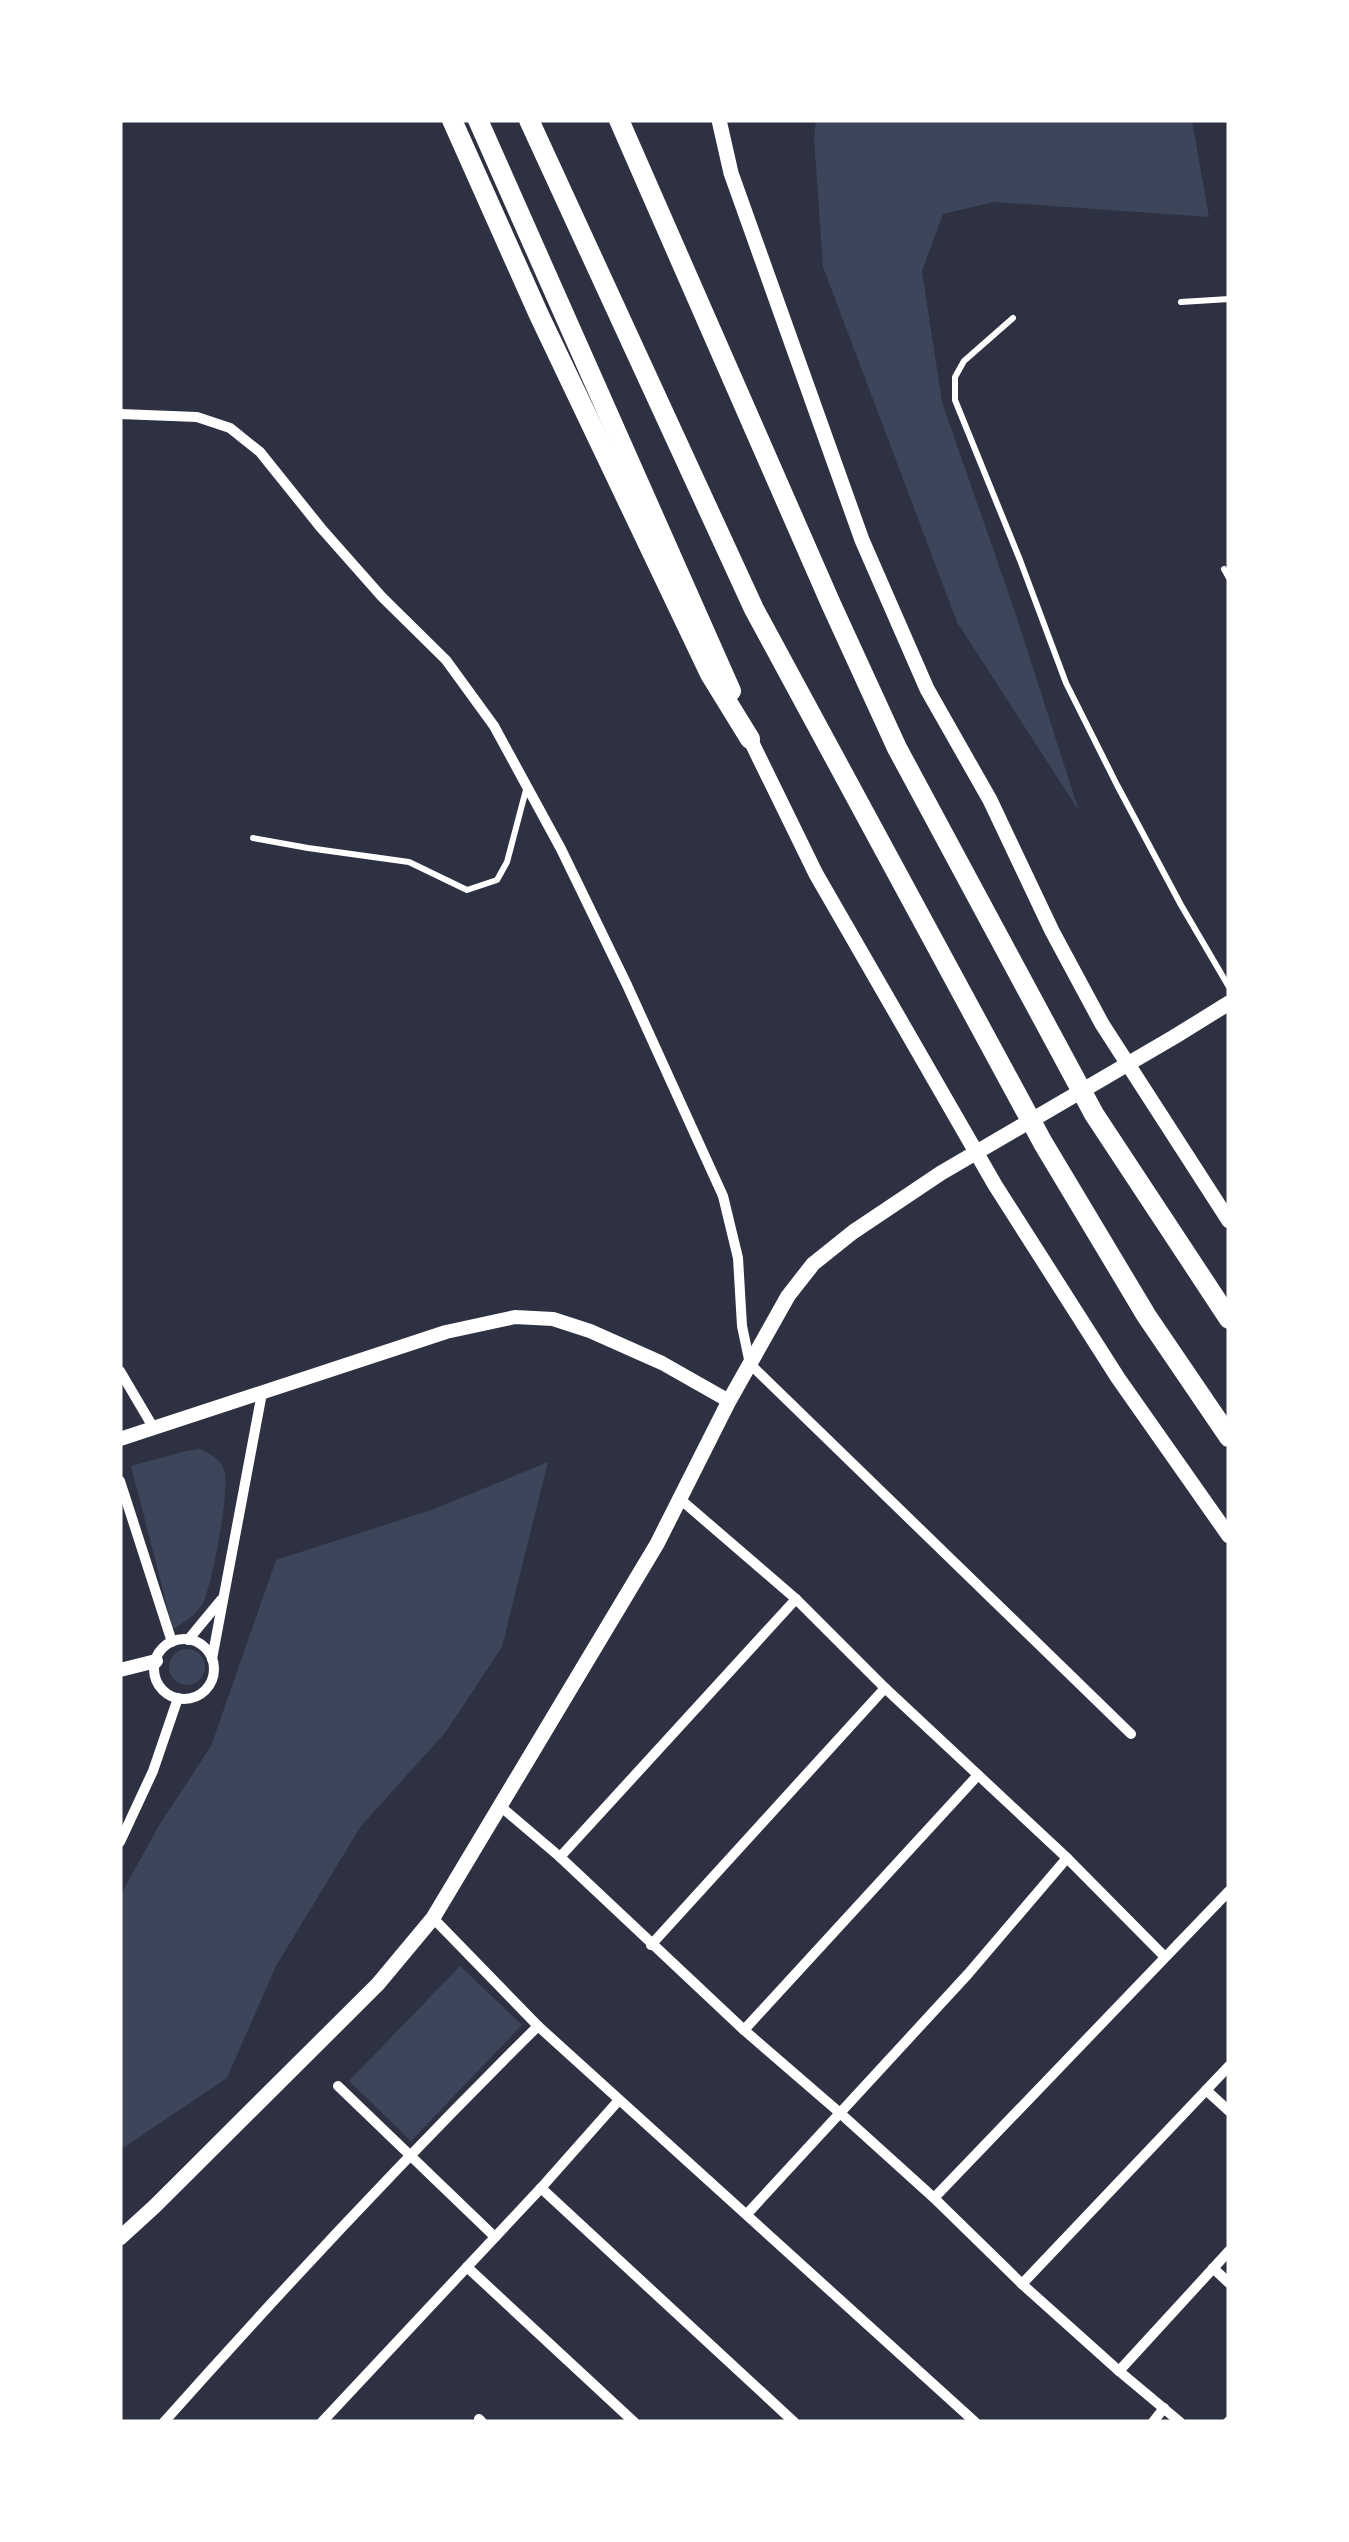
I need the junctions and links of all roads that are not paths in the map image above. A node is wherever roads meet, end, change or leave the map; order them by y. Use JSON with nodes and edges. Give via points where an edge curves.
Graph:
{"nodes":[{"id":1,"x":452,"y":120,"type":"edge"},
{"id":2,"x":478,"y":120,"type":"edge"},
{"id":3,"x":529,"y":120,"type":"edge"},
{"id":4,"x":619,"y":120,"type":"edge"},
{"id":5,"x":719,"y":120,"type":"edge"},
{"id":6,"x":1229,"y":298,"type":"edge"},
{"id":7,"x":1181,"y":302,"type":"dead end"},
{"id":8,"x":1013,"y":318,"type":"dead end"},
{"id":9,"x":120,"y":414,"type":"edge"},
{"id":10,"x":1224,"y":569,"type":"dead end"},
{"id":11,"x":1229,"y":578,"type":"edge"},
{"id":12,"x":750,"y":740,"type":"junction"},
{"id":13,"x":528,"y":784,"type":"junction"},
{"id":14,"x":253,"y":838,"type":"dead end"},
{"id":15,"x":1229,"y":988,"type":"edge"},
{"id":16,"x":1229,"y":1002,"type":"edge"},
{"id":17,"x":1229,"y":1222,"type":"edge"},
{"id":18,"x":1229,"y":1319,"type":"edge"},
{"id":19,"x":750,"y":1364,"type":"junction"},
{"id":20,"x":120,"y":1372,"type":"edge"},
{"id":21,"x":262,"y":1393,"type":"junction"},
{"id":22,"x":729,"y":1401,"type":"junction"},
{"id":23,"x":153,"y":1427,"type":"junction"},
{"id":24,"x":1229,"y":1437,"type":"edge"},
{"id":25,"x":120,"y":1439,"type":"edge"},
{"id":26,"x":120,"y":1481,"type":"edge"},
{"id":27,"x":680,"y":1499,"type":"junction"},
{"id":28,"x":1229,"y":1536,"type":"edge"},
{"id":29,"x":796,"y":1598,"type":"junction"},
{"id":30,"x":222,"y":1599,"type":"junction"},
{"id":31,"x":188,"y":1640,"type":"junction"},
{"id":32,"x":172,"y":1642,"type":"junction"},
{"id":33,"x":212,"y":1659,"type":"junction"},
{"id":34,"x":156,"y":1662,"type":"junction"},
{"id":35,"x":120,"y":1670,"type":"edge"},
{"id":36,"x":885,"y":1688,"type":"junction"},
{"id":37,"x":178,"y":1698,"type":"junction"},
{"id":38,"x":1131,"y":1734,"type":"dead end"},
{"id":39,"x":978,"y":1774,"type":"junction"},
{"id":40,"x":500,"y":1806,"type":"junction"},
{"id":41,"x":120,"y":1842,"type":"edge"},
{"id":42,"x":560,"y":1858,"type":"junction"},
{"id":43,"x":1067,"y":1858,"type":"junction"},
{"id":44,"x":1229,"y":1891,"type":"edge"},
{"id":45,"x":433,"y":1918,"type":"junction"},
{"id":46,"x":651,"y":1944,"type":"junction"},
{"id":47,"x":1164,"y":1956,"type":"junction"},
{"id":48,"x":538,"y":2026,"type":"junction"},
{"id":49,"x":744,"y":2030,"type":"junction"},
{"id":50,"x":1229,"y":2066,"type":"edge"},
{"id":51,"x":338,"y":2086,"type":"dead end"},
{"id":52,"x":1206,"y":2090,"type":"junction"},
{"id":53,"x":618,"y":2100,"type":"junction"},
{"id":54,"x":1229,"y":2111,"type":"edge"},
{"id":55,"x":840,"y":2112,"type":"junction"},
{"id":56,"x":410,"y":2153,"type":"junction"},
{"id":57,"x":541,"y":2188,"type":"junction"},
{"id":58,"x":934,"y":2198,"type":"junction"},
{"id":59,"x":747,"y":2214,"type":"junction"},
{"id":60,"x":495,"y":2237,"type":"junction"},
{"id":61,"x":120,"y":2238,"type":"edge"},
{"id":62,"x":1229,"y":2251,"type":"edge"},
{"id":63,"x":467,"y":2267,"type":"junction"},
{"id":64,"x":1213,"y":2268,"type":"junction"},
{"id":65,"x":1229,"y":2283,"type":"edge"},
{"id":66,"x":1022,"y":2284,"type":"junction"},
{"id":67,"x":1119,"y":2371,"type":"junction"},
{"id":68,"x":1164,"y":2408,"type":"junction"},
{"id":69,"x":164,"y":2422,"type":"edge"},
{"id":70,"x":322,"y":2422,"type":"edge"},
{"id":71,"x":634,"y":2422,"type":"edge"},
{"id":72,"x":794,"y":2422,"type":"edge"},
{"id":73,"x":976,"y":2422,"type":"edge"},
{"id":74,"x":1153,"y":2422,"type":"edge"},
{"id":75,"x":1180,"y":2422,"type":"edge"}],
"edges":[{"from":1,"to":12,"type":"highway","via":[[710,674]]},
{"from":2,"to":12,"type":"highway"},
{"from":3,"to":24,"type":"highway","via":[[754,609],[1043,1143]]},
{"from":4,"to":18,"type":"highway","via":[[897,748],[1094,1114]]},
{"from":5,"to":17,"type":"main road","via":[[862,540],[927,689],[1102,1024]]},
{"from":6,"to":7,"type":"lane"},
{"from":8,"to":15,"type":"lane","via":[[964,361],[955,400],[1066,683]]},
{"from":9,"to":13,"type":"street","via":[[196,417],[230,428],[260,452],[382,598],[446,660]]},
{"from":10,"to":11,"type":"lane"},
{"from":12,"to":28,"type":"main road","via":[[816,874],[995,1185]]},
{"from":13,"to":14,"type":"lane","via":[[507,862],[496,880],[468,890],[409,862]]},
{"from":13,"to":19,"type":"street","via":[[723,1196]]},
{"from":16,"to":19,"type":"main road","via":[[853,1232],[812,1264]]},
{"from":19,"to":22,"type":"main road"},
{"from":19,"to":38,"type":"street"},
{"from":20,"to":23,"type":"street"},
{"from":21,"to":22,"type":"street","via":[[446,1332],[515,1317],[553,1319],[590,1332],[662,1362]]},
{"from":21,"to":23,"type":"street"},
{"from":21,"to":30,"type":"street"},
{"from":22,"to":27,"type":"main road"},
{"from":23,"to":25,"type":"street"},
{"from":26,"to":32,"type":"street"},
{"from":27,"to":29,"type":"street"},
{"from":27,"to":40,"type":"main road"},
{"from":29,"to":36,"type":"street"},
{"from":29,"to":42,"type":"street"},
{"from":30,"to":31,"type":"street"},
{"from":30,"to":33,"type":"street"},
{"from":31,"to":32,"type":"street"},
{"from":31,"to":33,"type":"street"},
{"from":32,"to":34,"type":"street"},
{"from":33,"to":37,"type":"street","via":[[210,1685]]},
{"from":34,"to":35,"type":"street"},
{"from":34,"to":37,"type":"street","via":[[159,1684]]},
{"from":36,"to":39,"type":"street"},
{"from":36,"to":46,"type":"street"},
{"from":37,"to":41,"type":"street"},
{"from":39,"to":43,"type":"street"},
{"from":39,"to":49,"type":"street"},
{"from":40,"to":42,"type":"street"},
{"from":40,"to":45,"type":"main road"},
{"from":42,"to":46,"type":"street"},
{"from":43,"to":47,"type":"street"},
{"from":43,"to":55,"type":"street"},
{"from":44,"to":47,"type":"street"},
{"from":45,"to":48,"type":"street"},
{"from":45,"to":61,"type":"main road","via":[[378,1984]]},
{"from":46,"to":49,"type":"street"},
{"from":47,"to":58,"type":"street"},
{"from":48,"to":53,"type":"street"},
{"from":48,"to":56,"type":"street"},
{"from":49,"to":55,"type":"street"},
{"from":50,"to":52,"type":"street"},
{"from":51,"to":56,"type":"street"},
{"from":52,"to":54,"type":"street"},
{"from":52,"to":66,"type":"street"},
{"from":53,"to":57,"type":"street"},
{"from":53,"to":59,"type":"street"},
{"from":55,"to":58,"type":"street"},
{"from":55,"to":59,"type":"street"},
{"from":56,"to":60,"type":"street"},
{"from":56,"to":69,"type":"street"},
{"from":57,"to":60,"type":"street"},
{"from":57,"to":72,"type":"street"},
{"from":58,"to":66,"type":"street"},
{"from":59,"to":73,"type":"street"},
{"from":60,"to":63,"type":"street"},
{"from":62,"to":64,"type":"street"},
{"from":63,"to":70,"type":"street"},
{"from":63,"to":71,"type":"street"},
{"from":64,"to":65,"type":"street"},
{"from":64,"to":67,"type":"street"},
{"from":66,"to":67,"type":"street"},
{"from":67,"to":68,"type":"street"},
{"from":68,"to":74,"type":"street"},
{"from":68,"to":75,"type":"street"}]}
